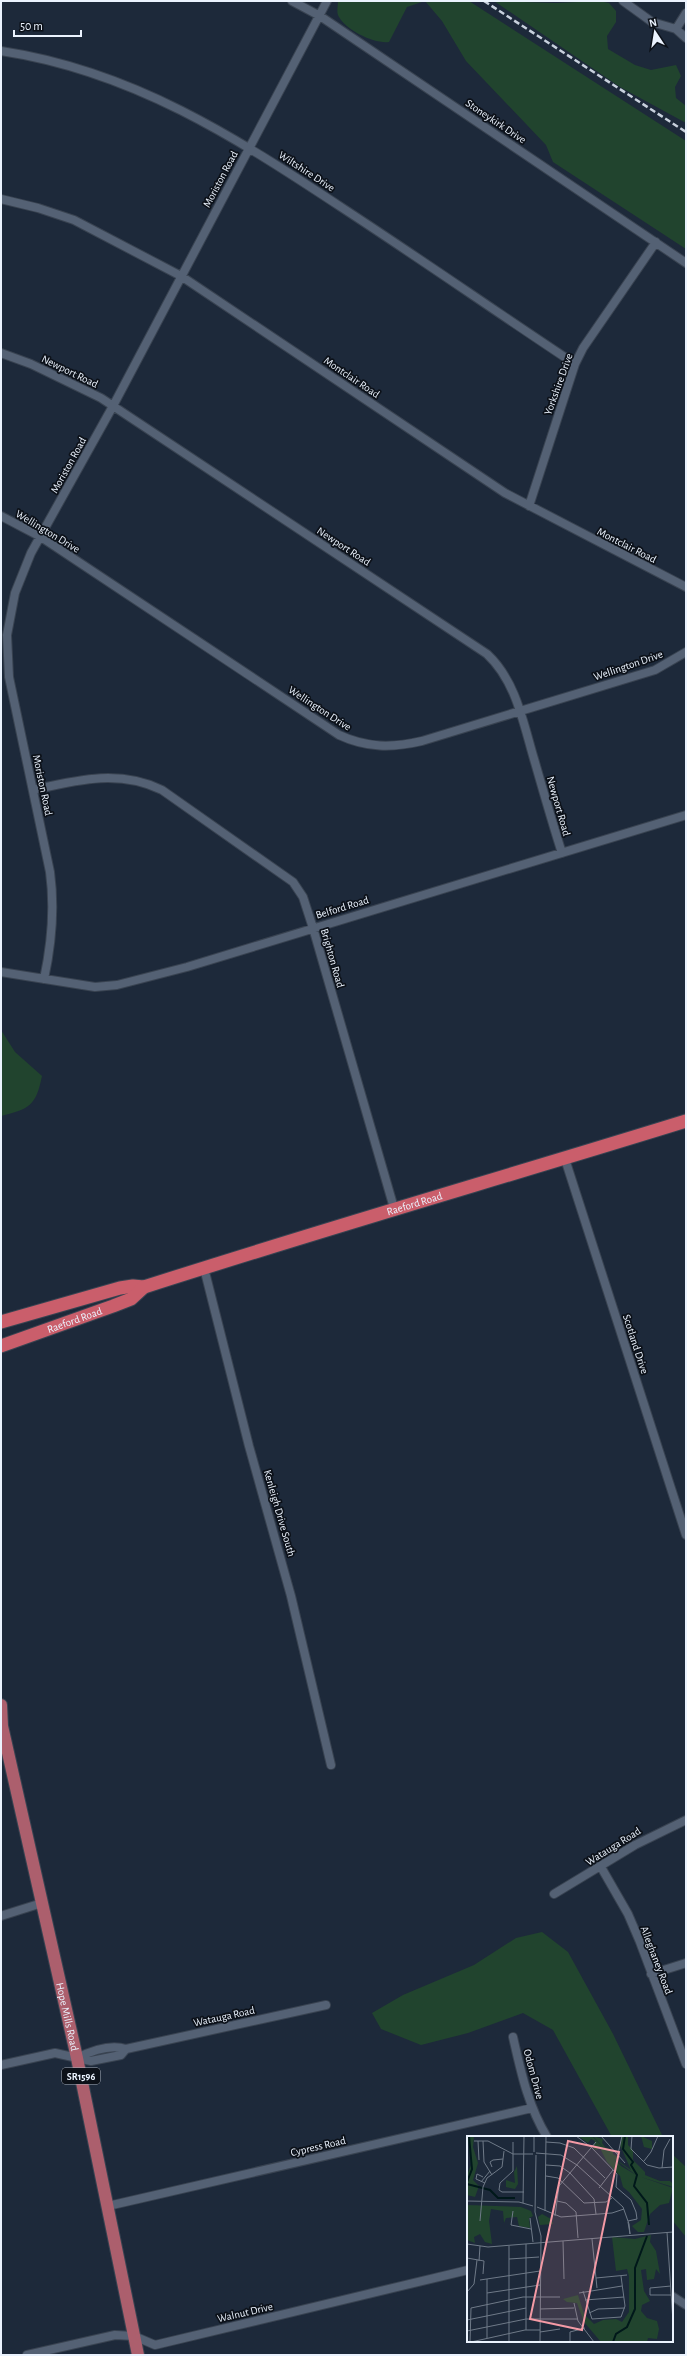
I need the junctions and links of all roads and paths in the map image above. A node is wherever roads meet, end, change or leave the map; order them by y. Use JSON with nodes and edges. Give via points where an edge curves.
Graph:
{"nodes":[{"id":1,"x":292,"y":1,"type":"edge"},
{"id":2,"x":327,"y":1,"type":"edge"},
{"id":3,"x":623,"y":1,"type":"edge"},
{"id":4,"x":686,"y":13,"type":"edge"},
{"id":5,"x":320,"y":16,"type":"junction"},
{"id":6,"x":676,"y":29,"type":"junction"},
{"id":7,"x":686,"y":38,"type":"edge"},
{"id":8,"x":1,"y":51,"type":"edge"},
{"id":9,"x":250,"y":147,"type":"junction"},
{"id":10,"x":1,"y":199,"type":"edge"},
{"id":11,"x":656,"y":242,"type":"junction"},
{"id":12,"x":686,"y":263,"type":"edge"},
{"id":13,"x":181,"y":276,"type":"junction"},
{"id":14,"x":1,"y":353,"type":"edge"},
{"id":15,"x":575,"y":364,"type":"junction"},
{"id":16,"x":113,"y":406,"type":"junction"},
{"id":17,"x":528,"y":506,"type":"junction"},
{"id":18,"x":1,"y":516,"type":"edge"},
{"id":19,"x":41,"y":537,"type":"junction"},
{"id":20,"x":686,"y":587,"type":"edge"},
{"id":21,"x":686,"y":652,"type":"edge"},
{"id":22,"x":520,"y":711,"type":"junction"},
{"id":23,"x":33,"y":790,"type":"junction"},
{"id":24,"x":686,"y":815,"type":"edge"},
{"id":25,"x":562,"y":853,"type":"junction"},
{"id":26,"x":313,"y":928,"type":"junction"},
{"id":27,"x":1,"y":972,"type":"edge"},
{"id":28,"x":44,"y":979,"type":"junction"},
{"id":29,"x":686,"y":1121,"type":"edge"},
{"id":30,"x":565,"y":1159,"type":"junction"},
{"id":31,"x":394,"y":1208,"type":"junction"},
{"id":32,"x":204,"y":1268,"type":"junction"},
{"id":33,"x":144,"y":1287,"type":"junction"},
{"id":34,"x":1,"y":1322,"type":"edge"},
{"id":35,"x":1,"y":1346,"type":"edge"},
{"id":36,"x":686,"y":1535,"type":"edge"},
{"id":37,"x":1,"y":1705,"type":"edge"},
{"id":38,"x":1,"y":1725,"type":"edge"},
{"id":39,"x":331,"y":1765,"type":"dead end"},
{"id":40,"x":686,"y":1820,"type":"edge"},
{"id":41,"x":601,"y":1867,"type":"junction"},
{"id":42,"x":554,"y":1894,"type":"dead end"},
{"id":43,"x":42,"y":1903,"type":"junction"},
{"id":44,"x":1,"y":1916,"type":"edge"},
{"id":45,"x":686,"y":1963,"type":"edge"},
{"id":46,"x":651,"y":1974,"type":"junction"},
{"id":47,"x":326,"y":2005,"type":"dead end"},
{"id":48,"x":513,"y":2037,"type":"dead end"},
{"id":49,"x":107,"y":2048,"type":"junction"},
{"id":50,"x":126,"y":2049,"type":"junction"},
{"id":51,"x":109,"y":2057,"type":"junction"},
{"id":52,"x":77,"y":2058,"type":"junction"},
{"id":53,"x":686,"y":2064,"type":"edge"},
{"id":54,"x":1,"y":2065,"type":"edge"},
{"id":55,"x":532,"y":2108,"type":"junction"},
{"id":56,"x":547,"y":2136,"type":"edge"},
{"id":57,"x":108,"y":2206,"type":"junction"},
{"id":58,"x":467,"y":2270,"type":"edge"},
{"id":59,"x":673,"y":2297,"type":"edge"},
{"id":60,"x":686,"y":2305,"type":"edge"},
{"id":61,"x":134,"y":2336,"type":"junction"},
{"id":62,"x":26,"y":2355,"type":"edge"},
{"id":63,"x":138,"y":2355,"type":"edge"}],
"edges":[{"from":1,"to":5,"type":"street","name":"Stoneykirk Drive"},
{"from":2,"to":5,"type":"street","name":"Moriston Road"},
{"from":3,"to":6,"type":"street","via":[[652,22]]},
{"from":4,"to":6,"type":"street"},
{"from":5,"to":9,"type":"street","name":"Moriston Road"},
{"from":5,"to":11,"type":"street","name":"Stoneykirk Drive"},
{"from":6,"to":7,"type":"street"},
{"from":8,"to":9,"type":"street","name":"Wiltshire Drive","via":[[75,67],[132,87]]},
{"from":9,"to":13,"type":"street","name":"Moriston Road"},
{"from":9,"to":15,"type":"street","name":"Wiltshire Drive"},
{"from":10,"to":13,"type":"street","name":"Montclair Road","via":[[74,220]]},
{"from":11,"to":12,"type":"street","name":"Stoneykirk Drive"},
{"from":11,"to":15,"type":"street","name":"Yorkshire Drive","via":[[583,348]]},
{"from":13,"to":16,"type":"street","name":"Moriston Road"},
{"from":13,"to":17,"type":"street","name":"Montclair Road"},
{"from":14,"to":16,"type":"street","name":"Newport Road","via":[[32,364]]},
{"from":15,"to":17,"type":"street","name":"Yorkshire Drive"},
{"from":16,"to":19,"type":"street","name":"Moriston Road"},
{"from":16,"to":22,"type":"street","name":"Newport Road","via":[[487,654],[503,672]]},
{"from":17,"to":20,"type":"street","name":"Montclair Road"},
{"from":18,"to":19,"type":"street","name":"Wellington Drive"},
{"from":19,"to":22,"type":"street","name":"Wellington Drive","via":[[350,740],[373,746],[404,746]]},
{"from":19,"to":23,"type":"street","name":"Moriston Road","via":[[23,570],[15,593],[7,635],[9,677]]},
{"from":21,"to":22,"type":"street","name":"Wellington Drive","via":[[655,670]]},
{"from":22,"to":25,"type":"street","name":"Newport Road"},
{"from":23,"to":26,"type":"street","name":"Brighton Road","via":[[103,777],[121,778],[162,790],[288,878],[303,897]]},
{"from":23,"to":28,"type":"street","name":"Moriston Road","via":[[53,896],[52,945]]},
{"from":24,"to":25,"type":"street","name":"Belford Road"},
{"from":25,"to":26,"type":"street","name":"Belford Road"},
{"from":26,"to":28,"type":"street","name":"Belford Road","via":[[188,967],[117,985],[78,986]]},
{"from":26,"to":31,"type":"street","name":"Brighton Road"},
{"from":27,"to":28,"type":"street","name":"Belford Road"},
{"from":29,"to":30,"type":"highway","name":"Raeford Road"},
{"from":30,"to":31,"type":"highway","name":"Raeford Road"},
{"from":30,"to":36,"type":"street","name":"Scotland Drive"},
{"from":31,"to":32,"type":"highway","name":"Raeford Road"},
{"from":32,"to":33,"type":"highway","name":"Raeford Road"},
{"from":32,"to":39,"type":"street","name":"Kenleigh Drive South","via":[[249,1446],[292,1596]]},
{"from":33,"to":34,"type":"highway","name":"Raeford Road","via":[[120,1288]]},
{"from":33,"to":35,"type":"highway","name":"Raeford Road","via":[[131,1299]]},
{"from":37,"to":38,"type":"main road","name":"Hope Mills Road","number":"SR1596"},
{"from":38,"to":43,"type":"main road","name":"Hope Mills Road","number":"SR1596"},
{"from":40,"to":41,"type":"street","name":"Watauga Road","via":[[635,1845]]},
{"from":41,"to":42,"type":"street","name":"Watauga Road"},
{"from":41,"to":46,"type":"street","name":"Alleghaney Road","via":[[628,1914]]},
{"from":43,"to":44,"type":"street"},
{"from":43,"to":52,"type":"main road","name":"Hope Mills Road","number":"SR1596"},
{"from":45,"to":46,"type":"street"},
{"from":46,"to":53,"type":"street","name":"Alleghaney Road"},
{"from":47,"to":50,"type":"street","name":"Watauga Road"},
{"from":48,"to":55,"type":"street","name":"Odom Drive","via":[[525,2090]]},
{"from":49,"to":50,"type":"street","name":"Watauga Road"},
{"from":49,"to":51,"type":"street"},
{"from":49,"to":52,"type":"street","name":"Watauga Road"},
{"from":50,"to":51,"type":"street","name":"Watauga Road","via":[[121,2055]]},
{"from":51,"to":52,"type":"street","name":"Watauga Road","via":[[91,2062]]},
{"from":52,"to":54,"type":"street","via":[[55,2052]]},
{"from":52,"to":57,"type":"main road","name":"Hope Mills Road","number":"SR1596"},
{"from":55,"to":56,"type":"street","name":"Odom Drive"},
{"from":55,"to":57,"type":"street","name":"Cypress Road"},
{"from":57,"to":61,"type":"main road","name":"Hope Mills Road","number":"SR1596"},
{"from":58,"to":61,"type":"street","name":"Walnut Drive","via":[[154,2345]]},
{"from":59,"to":60,"type":"street"},
{"from":61,"to":62,"type":"street","name":"Walnut Drive","via":[[115,2335]]},
{"from":61,"to":63,"type":"main road","name":"Hope Mills Road","number":"SR1596"}]}
